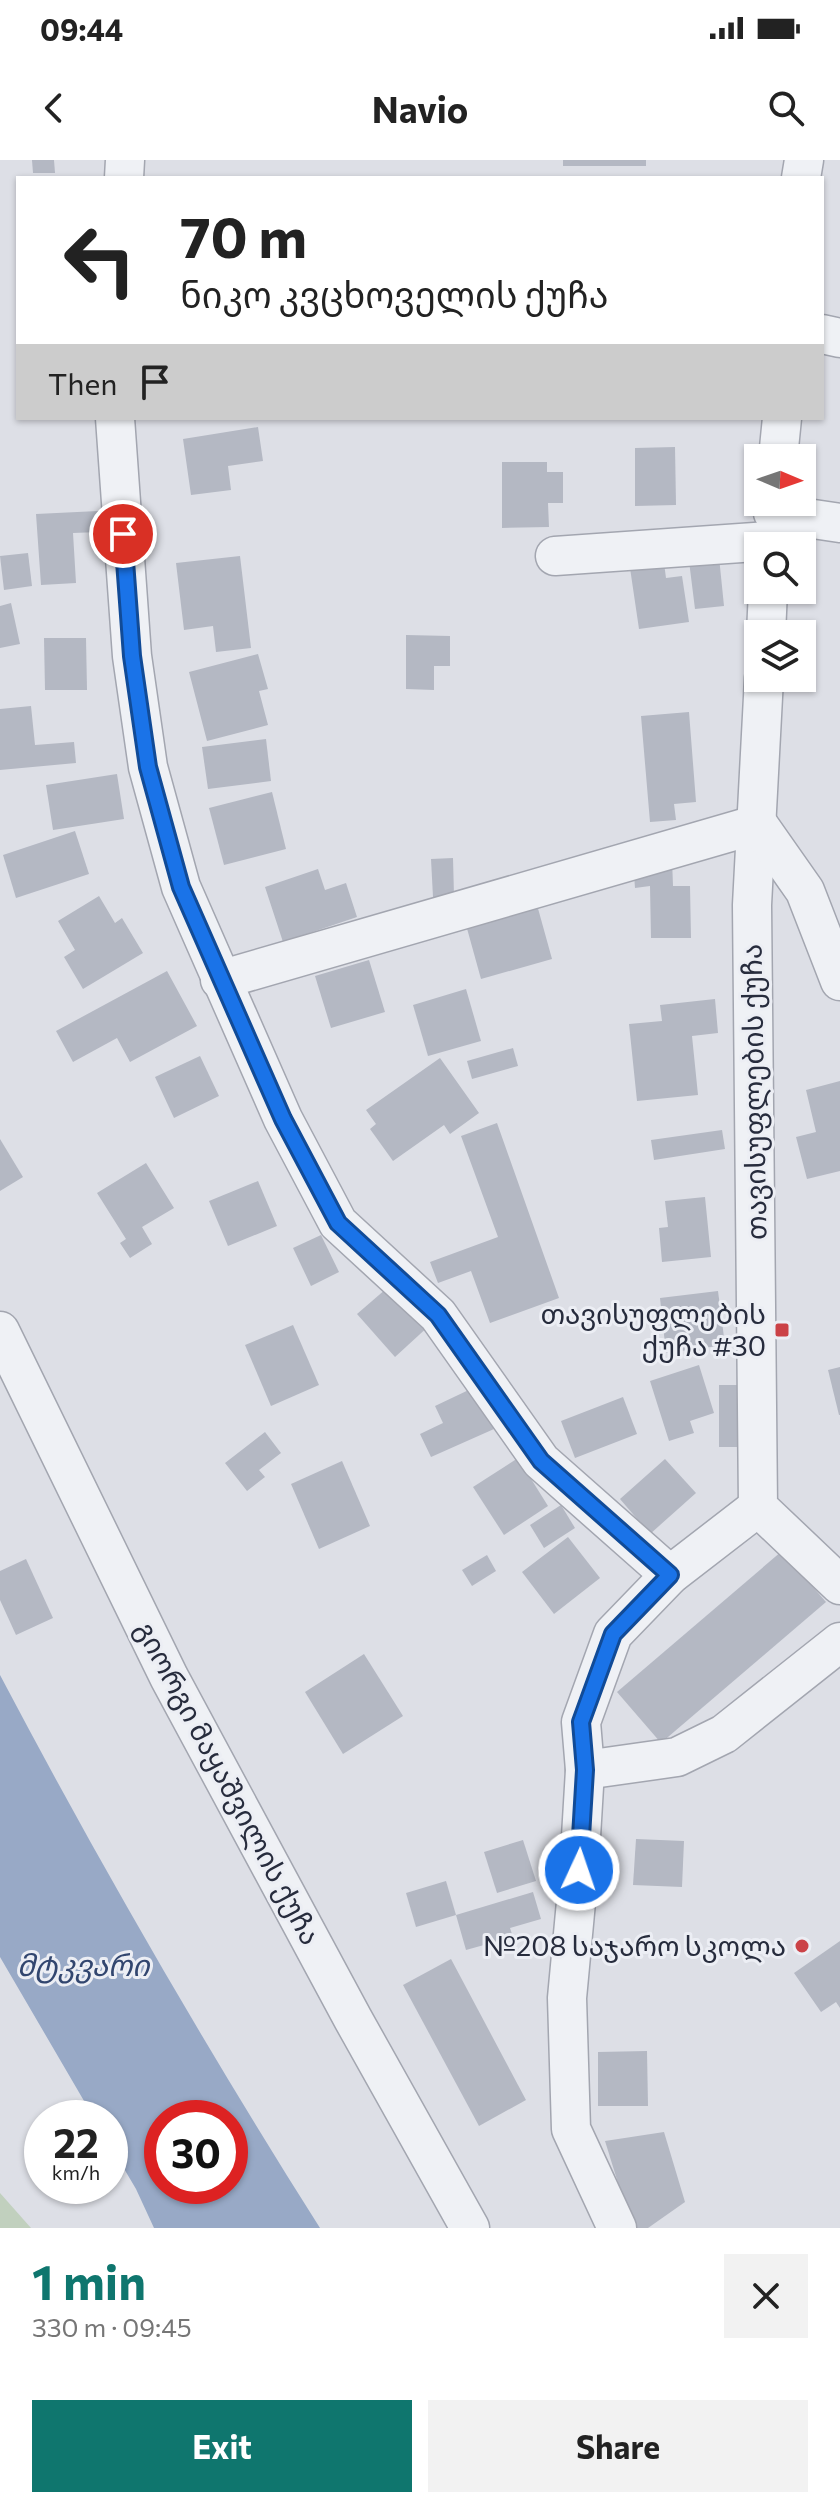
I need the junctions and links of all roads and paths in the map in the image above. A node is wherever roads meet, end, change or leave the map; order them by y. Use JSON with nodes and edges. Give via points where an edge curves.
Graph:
{"nodes":[{"id":1,"x":115,"y":420,"type":"edge"},
{"id":2,"x":782,"y":420,"type":"edge"},
{"id":3,"x":779,"y":444,"type":"edge"},
{"id":4,"x":840,"y":523,"type":"edge"},
{"id":5,"x":772,"y":525,"type":"edge"},
{"id":6,"x":555,"y":556,"type":"dead end"},
{"id":7,"x":763,"y":692,"type":"edge"},
{"id":8,"x":758,"y":824,"type":"junction"},
{"id":9,"x":220,"y":980,"type":"junction"},
{"id":10,"x":840,"y":981,"type":"edge"},
{"id":11,"x":0,"y":1331,"type":"edge"},
{"id":12,"x":758,"y":1507,"type":"junction"},
{"id":13,"x":670,"y":1575,"type":"junction"},
{"id":14,"x":840,"y":1585,"type":"edge"},
{"id":15,"x":840,"y":1642,"type":"edge"},
{"id":16,"x":585,"y":1770,"type":"junction"},
{"id":17,"x":470,"y":2228,"type":"edge"},
{"id":18,"x":617,"y":2228,"type":"edge"}],
"edges":[{"from":1,"to":9,"type":"street","via":[[132,656],[148,767],[181,887]]},
{"from":2,"to":3,"type":"street"},
{"from":4,"to":5,"type":"street"},
{"from":5,"to":6,"type":"street"},
{"from":7,"to":8,"type":"street","name":"თავისუფლების ქუჩა"},
{"from":8,"to":9,"type":"street"},
{"from":8,"to":10,"type":"street","via":[[805,891]]},
{"from":8,"to":12,"type":"street","name":"თავისუფლების ქუჩა","via":[[752,905]]},
{"from":9,"to":13,"type":"street","via":[[283,1119],[338,1223],[438,1315],[541,1461]]},
{"from":11,"to":17,"type":"street","name":"გიორგი მაყაშვილის ქუჩა","via":[[169,1677]]},
{"from":12,"to":13,"type":"street"},
{"from":12,"to":14,"type":"street"},
{"from":13,"to":16,"type":"street","via":[[613,1634],[581,1722]]},
{"from":15,"to":16,"type":"street","via":[[724,1734],[677,1757]]},
{"from":16,"to":18,"type":"street","via":[[567,1998],[571,2129]]}]}
